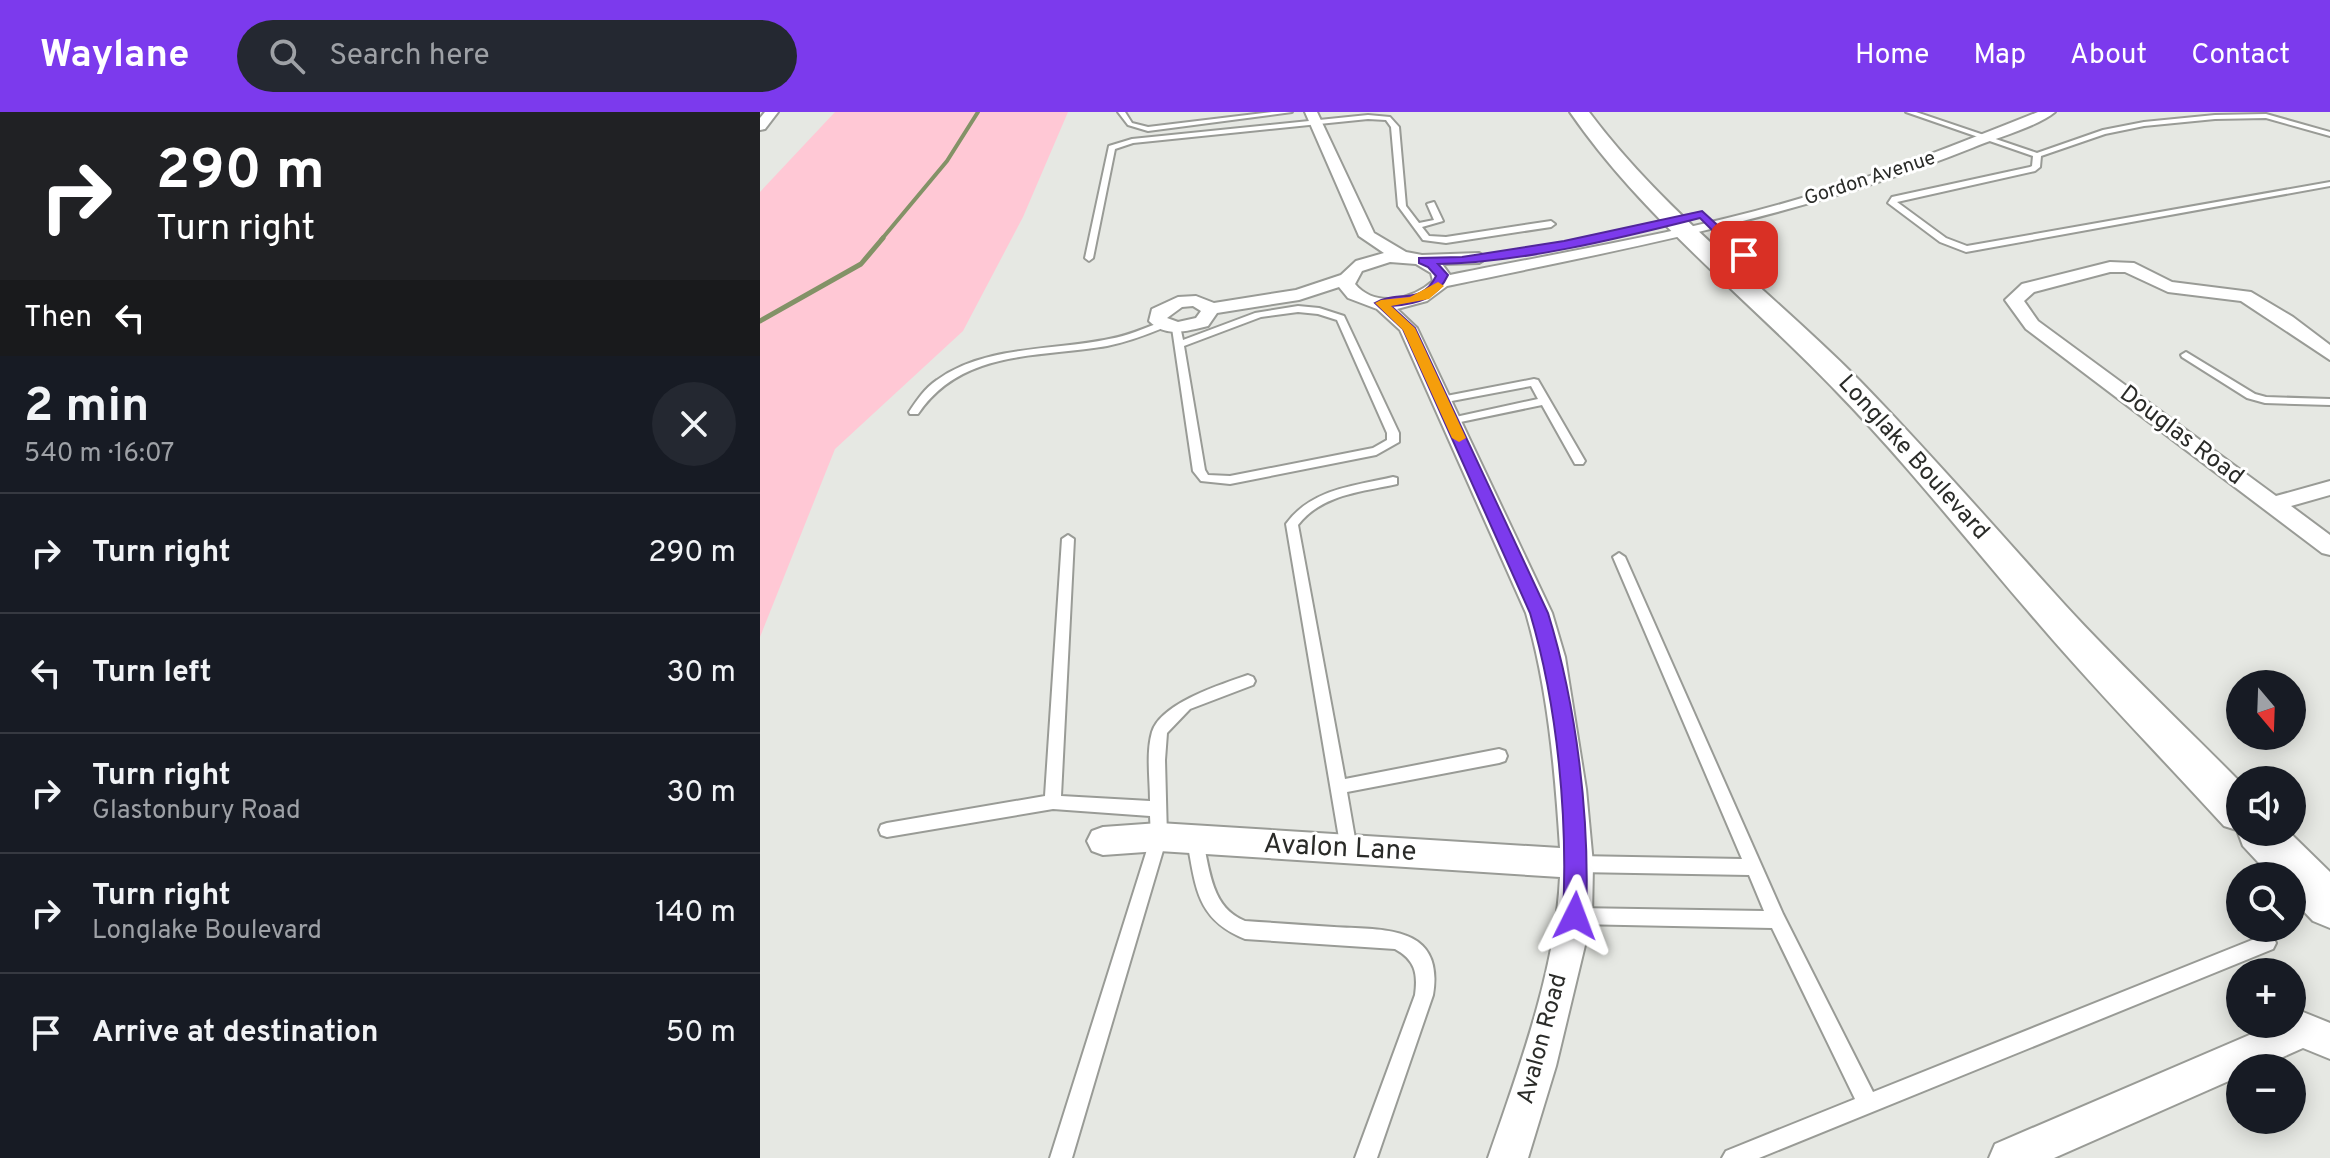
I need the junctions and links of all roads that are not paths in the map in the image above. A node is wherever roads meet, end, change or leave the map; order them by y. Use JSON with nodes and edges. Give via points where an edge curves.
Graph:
{"nodes":[{"id":1,"x":772,"y":112,"type":"edge"},
{"id":2,"x":1121,"y":112,"type":"edge"},
{"id":3,"x":1289,"y":112,"type":"edge"},
{"id":4,"x":1579,"y":112,"type":"edge"},
{"id":5,"x":1587,"y":112,"type":"edge"},
{"id":6,"x":1909,"y":112,"type":"edge"},
{"id":7,"x":2022,"y":112,"type":"edge"},
{"id":8,"x":2049,"y":112,"type":"edge"},
{"id":9,"x":1314,"y":119,"type":"edge"},
{"id":10,"x":760,"y":126,"type":"edge"},
{"id":11,"x":2330,"y":134,"type":"edge"},
{"id":12,"x":1978,"y":135,"type":"junction"},
{"id":13,"x":2037,"y":155,"type":"junction"},
{"id":14,"x":2330,"y":184,"type":"edge"},
{"id":15,"x":1673,"y":186,"type":"dead end"},
{"id":16,"x":1431,"y":204,"type":"dead end"},
{"id":17,"x":1694,"y":219,"type":"junction"},
{"id":18,"x":1551,"y":224,"type":"dead end"},
{"id":19,"x":1416,"y":226,"type":"junction"},
{"id":20,"x":1367,"y":236,"type":"junction"},
{"id":21,"x":1402,"y":257,"type":"junction"},
{"id":22,"x":1089,"y":258,"type":"dead end"},
{"id":23,"x":1423,"y":260,"type":"junction"},
{"id":24,"x":1352,"y":273,"type":"junction"},
{"id":25,"x":1441,"y":282,"type":"junction"},
{"id":26,"x":1299,"y":295,"type":"junction"},
{"id":27,"x":1424,"y":296,"type":"junction"},
{"id":28,"x":1357,"y":297,"type":"junction"},
{"id":29,"x":1381,"y":303,"type":"junction"},
{"id":30,"x":1408,"y":328,"type":"junction"},
{"id":31,"x":1173,"y":332,"type":"junction"},
{"id":32,"x":2330,"y":354,"type":"edge"},
{"id":33,"x":2186,"y":355,"type":"dead end"},
{"id":34,"x":1545,"y":401,"type":"junction"},
{"id":35,"x":2330,"y":402,"type":"edge"},
{"id":36,"x":1446,"y":410,"type":"junction"},
{"id":37,"x":914,"y":412,"type":"dead end"},
{"id":38,"x":1579,"y":461,"type":"dead end"},
{"id":39,"x":1393,"y":481,"type":"dead end"},
{"id":40,"x":2328,"y":490,"type":"edge"},
{"id":41,"x":2272,"y":504,"type":"junction"},
{"id":42,"x":1068,"y":539,"type":"dead end"},
{"id":43,"x":2330,"y":547,"type":"edge"},
{"id":44,"x":1619,"y":557,"type":"dead end"},
{"id":45,"x":1248,"y":681,"type":"dead end"},
{"id":46,"x":1499,"y":756,"type":"dead end"},
{"id":47,"x":2226,"y":781,"type":"edge"},
{"id":48,"x":1340,"y":787,"type":"junction"},
{"id":49,"x":2226,"y":797,"type":"edge"},
{"id":50,"x":1053,"y":802,"type":"junction"},
{"id":51,"x":1158,"y":823,"type":"junction"},
{"id":52,"x":887,"y":830,"type":"dead end"},
{"id":53,"x":1103,"y":841,"type":"dead end"},
{"id":54,"x":1195,"y":841,"type":"junction"},
{"id":55,"x":2273,"y":846,"type":"edge"},
{"id":56,"x":2290,"y":846,"type":"edge"},
{"id":57,"x":1349,"y":850,"type":"junction"},
{"id":58,"x":1577,"y":864,"type":"junction"},
{"id":59,"x":1754,"y":867,"type":"junction"},
{"id":60,"x":2330,"y":887,"type":"edge"},
{"id":61,"x":2330,"y":905,"type":"edge"},
{"id":62,"x":1575,"y":916,"type":"junction"},
{"id":63,"x":1777,"y":920,"type":"junction"},
{"id":64,"x":2267,"y":943,"type":"dead end"},
{"id":65,"x":2330,"y":1041,"type":"edge"},
{"id":66,"x":1868,"y":1103,"type":"junction"},
{"id":67,"x":1061,"y":1158,"type":"edge"},
{"id":68,"x":1366,"y":1158,"type":"edge"},
{"id":69,"x":1508,"y":1158,"type":"edge"},
{"id":70,"x":1733,"y":1158,"type":"edge"},
{"id":71,"x":2009,"y":1158,"type":"edge"}],
"edges":[{"from":1,"to":10,"type":"street"},
{"from":2,"to":3,"type":"lane","via":[[1130,124],[1148,129]]},
{"from":4,"to":17,"type":"main road","name":"Longlake Boulevard","via":[[1601,142]]},
{"from":5,"to":15,"type":"main road"},
{"from":6,"to":12,"type":"lane"},
{"from":7,"to":12,"type":"street","name":"Gordon Avenue"},
{"from":8,"to":12,"type":"street","name":"Gordon Avenue"},
{"from":9,"to":19,"type":"lane","via":[[1388,118],[1395,127],[1402,206]]},
{"from":9,"to":20,"type":"street"},
{"from":9,"to":22,"type":"lane","via":[[1132,141],[1112,148]]},
{"from":11,"to":13,"type":"lane","via":[[2266,116],[2226,116],[2117,129]]},
{"from":12,"to":13,"type":"lane"},
{"from":12,"to":17,"type":"street","name":"Gordon Avenue","via":[[1852,188]]},
{"from":13,"to":14,"type":"lane","via":[[2032,169],[1892,203],[1943,240],[1966,249]]},
{"from":16,"to":19,"type":"lane","via":[[1439,221]]},
{"from":17,"to":23,"type":"street","via":[[1477,258]]},
{"from":17,"to":25,"type":"street"},
{"from":17,"to":47,"type":"main road","name":"Longlake Boulevard","via":[[1815,332],[2064,613]]},
{"from":17,"to":49,"type":"main road","name":"Longlake Boulevard","via":[[1915,457],[2054,617]]},
{"from":18,"to":19,"type":"lane","via":[[1446,240],[1426,238]]},
{"from":20,"to":21,"type":"street"},
{"from":20,"to":24,"type":"street"},
{"from":21,"to":23,"type":"street"},
{"from":21,"to":24,"type":"street","via":[[1378,259]]},
{"from":23,"to":25,"type":"street","via":[[1438,269]]},
{"from":24,"to":26,"type":"street"},
{"from":24,"to":28,"type":"street","via":[[1349,292]]},
{"from":25,"to":27,"type":"street"},
{"from":26,"to":28,"type":"street"},
{"from":26,"to":31,"type":"street","via":[[1211,309],[1203,302],[1178,302],[1156,317]]},
{"from":27,"to":29,"type":"street"},
{"from":27,"to":30,"type":"street"},
{"from":28,"to":29,"type":"street"},
{"from":29,"to":30,"type":"street"},
{"from":30,"to":36,"type":"street","name":"Avalon Road"},
{"from":31,"to":31,"type":"lane","via":[[1199,471],[1205,478],[1230,480],[1376,451],[1393,442],[1341,318],[1305,308],[1260,312]]},
{"from":31,"to":37,"type":"lane","via":[[963,369],[927,393]]},
{"from":32,"to":41,"type":"street","name":"Douglas Road","via":[[2245,296],[2168,287],[2119,266],[2028,288],[2014,300],[2032,325]]},
{"from":33,"to":35,"type":"lane","via":[[2251,396]]},
{"from":34,"to":36,"type":"lane"},
{"from":34,"to":36,"type":"lane","via":[[1534,382]]},
{"from":34,"to":38,"type":"lane"},
{"from":36,"to":58,"type":"street","name":"Avalon Road","via":[[1520,567],[1552,657]]},
{"from":39,"to":48,"type":"lane","via":[[1302,508],[1292,524]]},
{"from":40,"to":41,"type":"street"},
{"from":41,"to":43,"type":"street","name":"Douglas Road"},
{"from":42,"to":50,"type":"lane"},
{"from":44,"to":59,"type":"lane"},
{"from":45,"to":51,"type":"lane","via":[[1185,705],[1160,731]]},
{"from":46,"to":48,"type":"lane"},
{"from":48,"to":57,"type":"lane"},
{"from":50,"to":51,"type":"lane"},
{"from":50,"to":52,"type":"lane"},
{"from":51,"to":53,"type":"street","name":"Avalon Lane"},
{"from":51,"to":54,"type":"street","name":"Avalon Lane"},
{"from":51,"to":67,"type":"lane"},
{"from":54,"to":57,"type":"street","name":"Avalon Lane"},
{"from":54,"to":68,"type":"lane","via":[[1208,896],[1228,925],[1397,940],[1423,958],[1428,979],[1424,995]]},
{"from":55,"to":61,"type":"main road"},
{"from":56,"to":60,"type":"main road"},
{"from":57,"to":58,"type":"street","name":"Avalon Lane"},
{"from":58,"to":59,"type":"lane"},
{"from":58,"to":62,"type":"street","name":"Avalon Road"},
{"from":59,"to":63,"type":"lane"},
{"from":62,"to":63,"type":"lane"},
{"from":62,"to":69,"type":"street","name":"Avalon Road","via":[[1538,1066]]},
{"from":63,"to":66,"type":"lane"},
{"from":64,"to":66,"type":"lane"},
{"from":65,"to":71,"type":"street","via":[[2303,1030]]},
{"from":66,"to":70,"type":"lane"}]}
